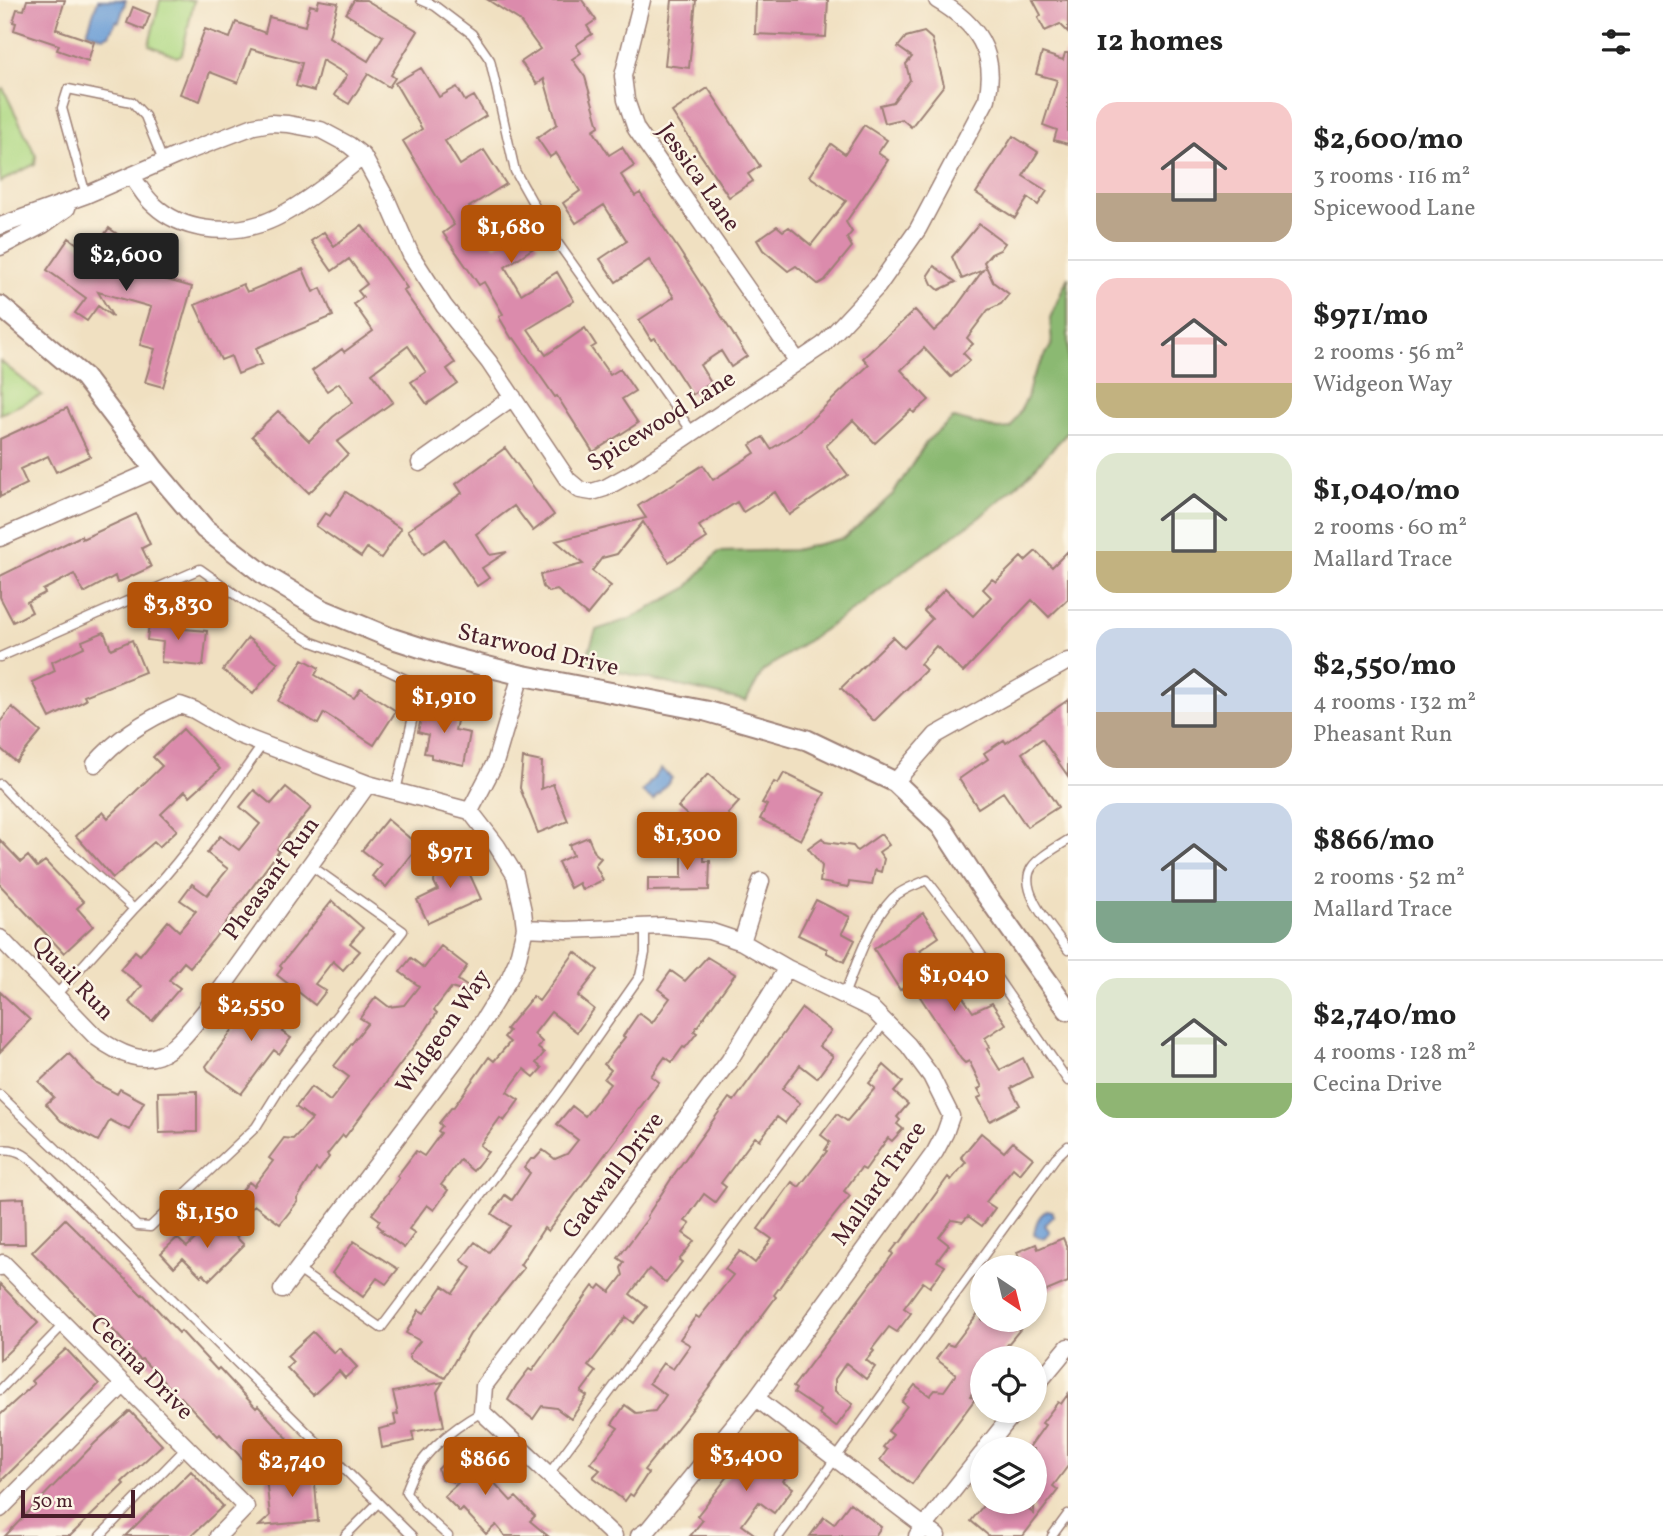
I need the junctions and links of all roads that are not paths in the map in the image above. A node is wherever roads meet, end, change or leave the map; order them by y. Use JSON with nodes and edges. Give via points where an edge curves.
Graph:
{"nodes":[{"id":1,"x":421,"y":0,"type":"edge"},
{"id":2,"x":642,"y":0,"type":"edge"},
{"id":3,"x":937,"y":0,"type":"edge"},
{"id":4,"x":363,"y":156,"type":"junction"},
{"id":5,"x":163,"y":161,"type":"junction"},
{"id":6,"x":131,"y":176,"type":"junction"},
{"id":7,"x":86,"y":195,"type":"junction"},
{"id":8,"x":0,"y":226,"type":"edge"},
{"id":9,"x":0,"y":247,"type":"edge"},
{"id":10,"x":0,"y":306,"type":"edge"},
{"id":11,"x":798,"y":362,"type":"junction"},
{"id":12,"x":513,"y":397,"type":"junction"},
{"id":13,"x":693,"y":433,"type":"junction"},
{"id":14,"x":420,"y":463,"type":"dead end"},
{"id":15,"x":155,"y":470,"type":"junction"},
{"id":16,"x":0,"y":538,"type":"edge"},
{"id":17,"x":0,"y":657,"type":"edge"},
{"id":18,"x":1068,"y":661,"type":"edge"},
{"id":19,"x":521,"y":675,"type":"junction"},
{"id":20,"x":263,"y":744,"type":"junction"},
{"id":21,"x":95,"y":764,"type":"dead end"},
{"id":22,"x":895,"y":782,"type":"junction"},
{"id":23,"x":0,"y":784,"type":"edge"},
{"id":24,"x":368,"y":784,"type":"junction"},
{"id":25,"x":396,"y":791,"type":"junction"},
{"id":26,"x":470,"y":811,"type":"junction"},
{"id":27,"x":1068,"y":840,"type":"edge"},
{"id":28,"x":310,"y":866,"type":"junction"},
{"id":29,"x":761,"y":881,"type":"dead end"},
{"id":30,"x":134,"y":909,"type":"junction"},
{"id":31,"x":645,"y":926,"type":"junction"},
{"id":32,"x":525,"y":928,"type":"junction"},
{"id":33,"x":0,"y":938,"type":"edge"},
{"id":34,"x":742,"y":942,"type":"junction"},
{"id":35,"x":1068,"y":950,"type":"edge"},
{"id":36,"x":787,"y":968,"type":"junction"},
{"id":37,"x":56,"y":995,"type":"junction"},
{"id":38,"x":844,"y":995,"type":"junction"},
{"id":39,"x":1068,"y":1010,"type":"edge"},
{"id":40,"x":885,"y":1022,"type":"junction"},
{"id":41,"x":154,"y":1058,"type":"joint"},
{"id":42,"x":1068,"y":1081,"type":"edge"},
{"id":43,"x":0,"y":1095,"type":"edge"},
{"id":44,"x":1068,"y":1146,"type":"edge"},
{"id":45,"x":0,"y":1150,"type":"edge"},
{"id":46,"x":2,"y":1265,"type":"edge"},
{"id":47,"x":297,"y":1269,"type":"junction"},
{"id":48,"x":282,"y":1290,"type":"dead end"},
{"id":49,"x":64,"y":1324,"type":"junction"},
{"id":50,"x":1068,"y":1347,"type":"edge"},
{"id":51,"x":1047,"y":1372,"type":"edge"},
{"id":52,"x":124,"y":1384,"type":"junction"},
{"id":53,"x":0,"y":1390,"type":"edge"},
{"id":54,"x":756,"y":1398,"type":"junction"},
{"id":55,"x":482,"y":1412,"type":"junction"},
{"id":56,"x":1006,"y":1423,"type":"edge"},
{"id":57,"x":995,"y":1437,"type":"edge"},
{"id":58,"x":187,"y":1447,"type":"junction"},
{"id":59,"x":835,"y":1459,"type":"junction"},
{"id":60,"x":970,"y":1471,"type":"edge"},
{"id":61,"x":548,"y":1475,"type":"junction"},
{"id":62,"x":378,"y":1503,"type":"junction"},
{"id":63,"x":0,"y":1509,"type":"edge"},
{"id":64,"x":1068,"y":1514,"type":"edge"},
{"id":65,"x":926,"y":1533,"type":"edge"},
{"id":66,"x":100,"y":1536,"type":"edge"},
{"id":67,"x":218,"y":1536,"type":"edge"},
{"id":68,"x":345,"y":1536,"type":"edge"},
{"id":69,"x":412,"y":1536,"type":"edge"},
{"id":70,"x":448,"y":1536,"type":"edge"},
{"id":71,"x":614,"y":1536,"type":"edge"},
{"id":72,"x":639,"y":1536,"type":"edge"},
{"id":73,"x":779,"y":1536,"type":"edge"},
{"id":74,"x":1052,"y":1536,"type":"edge"}],
"edges":[{"from":1,"to":13,"type":"lane","via":[[472,34],[490,60],[515,171],[547,228]]},
{"from":2,"to":11,"type":"street","name":"Jessica Lane","via":[[623,76],[636,129]]},
{"from":3,"to":11,"type":"street","name":"Spicewood Lane","via":[[974,30],[991,66],[987,99],[918,229],[878,286],[823,345]]},
{"from":4,"to":5,"type":"street","name":"Spicewood Lane","via":[[321,130],[271,122]]},
{"from":4,"to":6,"type":"street","via":[[288,210],[262,224],[242,228],[213,230],[168,215],[152,204]]},
{"from":4,"to":12,"type":"street","name":"Spicewood Lane","via":[[411,255]]},
{"from":5,"to":6,"type":"street","name":"Spicewood Lane"},
{"from":5,"to":7,"type":"lane","via":[[145,116],[132,102],[68,89],[62,108]]},
{"from":6,"to":7,"type":"street","name":"Spicewood Lane"},
{"from":7,"to":8,"type":"street","name":"Spicewood Lane"},
{"from":7,"to":9,"type":"street","name":"Spicewood Lane"},
{"from":10,"to":15,"type":"street","name":"Starwood Drive","via":[[84,377]]},
{"from":11,"to":13,"type":"street","name":"Spicewood Lane"},
{"from":12,"to":13,"type":"street","name":"Spicewood Lane","via":[[568,480],[580,490],[605,488]]},
{"from":12,"to":14,"type":"street"},
{"from":15,"to":16,"type":"street"},
{"from":15,"to":19,"type":"street","name":"Starwood Drive","via":[[205,529],[266,576],[320,609],[391,638]]},
{"from":17,"to":25,"type":"lane","via":[[200,569],[312,642],[416,684]]},
{"from":18,"to":22,"type":"street","via":[[936,735]]},
{"from":19,"to":22,"type":"street","name":"Starwood Drive","via":[[706,711],[807,740]]},
{"from":19,"to":26,"type":"street","via":[[495,763]]},
{"from":20,"to":21,"type":"street","via":[[180,705],[124,735]]},
{"from":20,"to":24,"type":"street"},
{"from":20,"to":30,"type":"lane","via":[[155,889]]},
{"from":22,"to":39,"type":"street","name":"Starwood Drive","via":[[942,826]]},
{"from":23,"to":30,"type":"lane"},
{"from":24,"to":25,"type":"street"},
{"from":24,"to":28,"type":"street","name":"Pheasant Run"},
{"from":25,"to":26,"type":"street"},
{"from":26,"to":32,"type":"street","name":"Widgeon Way","via":[[515,875]]},
{"from":27,"to":35,"type":"lane","via":[[1032,867],[1027,879],[1030,895]]},
{"from":28,"to":41,"type":"street","name":"Pheasant Run","via":[[209,1006],[185,1035]]},
{"from":28,"to":43,"type":"lane","via":[[403,931],[256,1127],[149,1227],[137,1226]]},
{"from":29,"to":34,"type":"street"},
{"from":30,"to":37,"type":"lane"},
{"from":31,"to":32,"type":"street","name":"Mallard Trace"},
{"from":31,"to":34,"type":"street","name":"Mallard Trace","via":[[709,931]]},
{"from":31,"to":47,"type":"lane","via":[[640,975],[560,1090],[381,1328]]},
{"from":32,"to":47,"type":"street","name":"Widgeon Way","via":[[509,979],[473,1037]]},
{"from":33,"to":37,"type":"street","name":"Quail Run"},
{"from":34,"to":36,"type":"street","name":"Mallard Trace"},
{"from":36,"to":38,"type":"street","name":"Mallard Trace"},
{"from":36,"to":55,"type":"street","name":"Gadwall Drive","via":[[729,1061],[484,1386]]},
{"from":37,"to":41,"type":"street","name":"Quail Run","via":[[113,1049]]},
{"from":38,"to":40,"type":"street","name":"Mallard Trace","via":[[872,1009]]},
{"from":38,"to":42,"type":"lane","via":[[894,897],[927,880]]},
{"from":40,"to":54,"type":"street","name":"Mallard Trace","via":[[932,1076],[951,1116],[946,1133]]},
{"from":40,"to":61,"type":"lane"},
{"from":44,"to":59,"type":"lane"},
{"from":45,"to":62,"type":"lane","via":[[23,1153],[50,1178]]},
{"from":46,"to":49,"type":"street","name":"Cecina Drive"},
{"from":47,"to":48,"type":"street","name":"Widgeon Way"},
{"from":49,"to":52,"type":"street","name":"Cecina Drive"},
{"from":49,"to":53,"type":"lane"},
{"from":50,"to":51,"type":"street"},
{"from":52,"to":58,"type":"street","name":"Cecina Drive"},
{"from":52,"to":63,"type":"street"},
{"from":54,"to":59,"type":"street"},
{"from":54,"to":72,"type":"street","name":"Mallard Trace"},
{"from":55,"to":61,"type":"street"},
{"from":55,"to":70,"type":"lane","via":[[437,1444],[410,1478],[406,1492]]},
{"from":56,"to":57,"type":"street"},
{"from":58,"to":66,"type":"lane"},
{"from":58,"to":67,"type":"street","name":"Cecina Drive","via":[[246,1507]]},
{"from":59,"to":65,"type":"street"},
{"from":59,"to":73,"type":"lane"},
{"from":60,"to":65,"type":"street"},
{"from":61,"to":71,"type":"street"},
{"from":62,"to":68,"type":"lane"},
{"from":62,"to":69,"type":"lane"},
{"from":64,"to":74,"type":"lane"}]}
